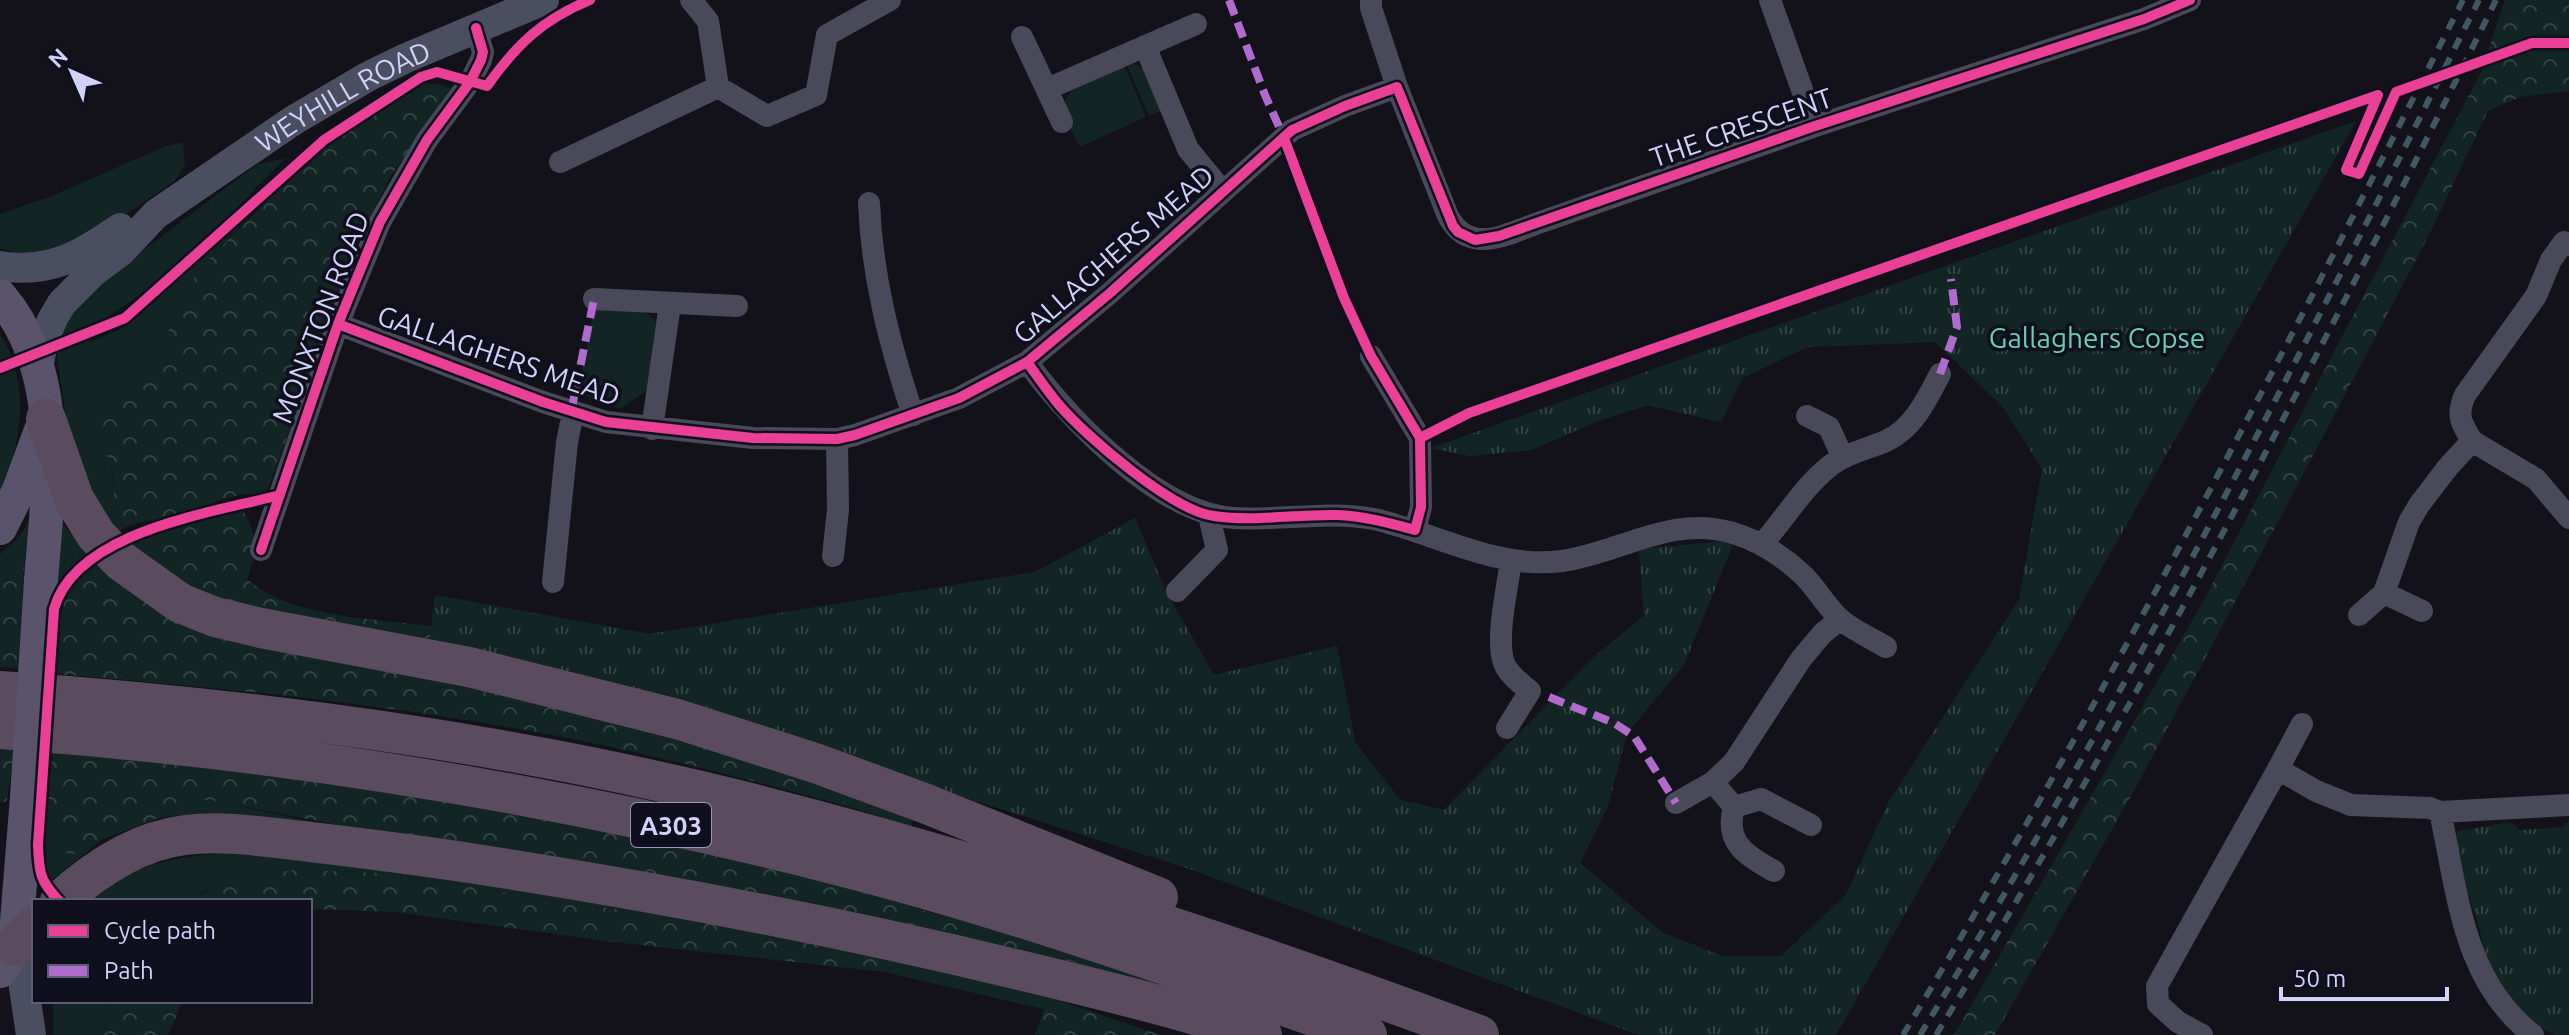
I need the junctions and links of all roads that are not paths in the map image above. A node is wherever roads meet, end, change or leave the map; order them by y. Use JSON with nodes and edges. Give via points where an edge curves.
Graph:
{"nodes":[{"id":1,"x":544,"y":0,"type":"edge"},
{"id":2,"x":691,"y":0,"type":"edge"},
{"id":3,"x":890,"y":0,"type":"edge"},
{"id":4,"x":1371,"y":0,"type":"edge"},
{"id":5,"x":1770,"y":0,"type":"edge"},
{"id":6,"x":2190,"y":0,"type":"edge"},
{"id":7,"x":1196,"y":24,"type":"dead end"},
{"id":8,"x":476,"y":28,"type":"junction"},
{"id":9,"x":1022,"y":37,"type":"dead end"},
{"id":10,"x":1145,"y":46,"type":"junction"},
{"id":11,"x":718,"y":87,"type":"junction"},
{"id":12,"x":1397,"y":87,"type":"junction"},
{"id":13,"x":1047,"y":89,"type":"junction"},
{"id":14,"x":1062,"y":122,"type":"dead end"},
{"id":15,"x":1815,"y":126,"type":"junction"},
{"id":16,"x":560,"y":162,"type":"dead end"},
{"id":17,"x":1223,"y":192,"type":"junction"},
{"id":18,"x":869,"y":203,"type":"dead end"},
{"id":19,"x":156,"y":214,"type":"junction"},
{"id":20,"x":2567,"y":240,"type":"edge"},
{"id":21,"x":0,"y":255,"type":"edge"},
{"id":22,"x":14,"y":266,"type":"edge"},
{"id":23,"x":0,"y":296,"type":"edge"},
{"id":24,"x":594,"y":299,"type":"dead end"},
{"id":25,"x":670,"y":304,"type":"junction"},
{"id":26,"x":737,"y":306,"type":"dead end"},
{"id":27,"x":338,"y":324,"type":"junction"},
{"id":28,"x":1371,"y":356,"type":"dead end"},
{"id":29,"x":1027,"y":362,"type":"junction"},
{"id":30,"x":39,"y":363,"type":"junction"},
{"id":31,"x":1940,"y":374,"type":"dead end"},
{"id":32,"x":573,"y":413,"type":"junction"},
{"id":33,"x":913,"y":415,"type":"junction"},
{"id":34,"x":1807,"y":416,"type":"dead end"},
{"id":35,"x":46,"y":419,"type":"junction"},
{"id":36,"x":652,"y":429,"type":"junction"},
{"id":37,"x":837,"y":439,"type":"junction"},
{"id":38,"x":2472,"y":441,"type":"junction"},
{"id":39,"x":1843,"y":458,"type":"junction"},
{"id":40,"x":1209,"y":516,"type":"junction"},
{"id":41,"x":2569,"y":518,"type":"edge"},
{"id":42,"x":0,"y":528,"type":"edge"},
{"id":43,"x":1415,"y":530,"type":"junction"},
{"id":44,"x":1763,"y":543,"type":"junction"},
{"id":45,"x":261,"y":550,"type":"dead end"},
{"id":46,"x":833,"y":556,"type":"dead end"},
{"id":47,"x":1511,"y":560,"type":"junction"},
{"id":48,"x":553,"y":582,"type":"dead end"},
{"id":49,"x":1177,"y":591,"type":"dead end"},
{"id":50,"x":2384,"y":593,"type":"junction"},
{"id":51,"x":2422,"y":611,"type":"dead end"},
{"id":52,"x":2359,"y":615,"type":"dead end"},
{"id":53,"x":1840,"y":619,"type":"junction"},
{"id":54,"x":1886,"y":647,"type":"dead end"},
{"id":55,"x":0,"y":691,"type":"edge"},
{"id":56,"x":2302,"y":724,"type":"dead end"},
{"id":57,"x":1507,"y":728,"type":"dead end"},
{"id":58,"x":0,"y":729,"type":"edge"},
{"id":59,"x":2278,"y":769,"type":"junction"},
{"id":60,"x":1713,"y":782,"type":"junction"},
{"id":61,"x":1676,"y":803,"type":"dead end"},
{"id":62,"x":2569,"y":805,"type":"edge"},
{"id":63,"x":1734,"y":807,"type":"junction"},
{"id":64,"x":2440,"y":812,"type":"junction"},
{"id":65,"x":1811,"y":825,"type":"dead end"},
{"id":66,"x":1774,"y":871,"type":"dead end"},
{"id":67,"x":62,"y":899,"type":"edge"},
{"id":68,"x":1220,"y":941,"type":"junction"},
{"id":69,"x":16,"y":948,"type":"edge"},
{"id":70,"x":2517,"y":1031,"type":"edge"},
{"id":71,"x":31,"y":1035,"type":"edge"},
{"id":72,"x":1262,"y":1035,"type":"edge"},
{"id":73,"x":1367,"y":1035,"type":"edge"},
{"id":74,"x":1479,"y":1035,"type":"edge"},
{"id":75,"x":2202,"y":1035,"type":"edge"}],
"edges":[{"from":1,"to":8,"type":"main road","name":"WEYHILL ROAD"},
{"from":2,"to":11,"type":"street","via":[[708,21]]},
{"from":3,"to":11,"type":"street","via":[[827,35],[816,95],[767,116]]},
{"from":4,"to":12,"type":"street"},
{"from":5,"to":15,"type":"street"},
{"from":6,"to":15,"type":"street","name":"THE CRESCENT"},
{"from":7,"to":10,"type":"street"},
{"from":8,"to":19,"type":"main road","name":"WEYHILL ROAD","via":[[354,85]]},
{"from":8,"to":27,"type":"street","name":"MONXTON ROAD","via":[[483,52],[477,71],[394,194]]},
{"from":9,"to":13,"type":"street"},
{"from":10,"to":13,"type":"street"},
{"from":10,"to":17,"type":"street","name":"GALLAGHERS MEAD","via":[[1188,149]]},
{"from":11,"to":16,"type":"street"},
{"from":12,"to":15,"type":"street","name":"THE CRESCENT","via":[[1453,226],[1475,240]]},
{"from":12,"to":17,"type":"street","name":"GALLAGHERS MEAD","via":[[1292,130]]},
{"from":13,"to":14,"type":"street"},
{"from":17,"to":29,"type":"street","name":"GALLAGHERS MEAD"},
{"from":18,"to":33,"type":"street","via":[[880,300]]},
{"from":19,"to":22,"type":"main road","name":"WEYHILL ROAD","via":[[124,225],[74,258]]},
{"from":19,"to":30,"type":"main road","name":"WEYHILL ROAD","via":[[62,303]]},
{"from":20,"to":38,"type":"street","via":[[2551,260],[2536,296],[2465,395],[2460,419]]},
{"from":21,"to":22,"type":"main road"},
{"from":23,"to":30,"type":"main road"},
{"from":24,"to":25,"type":"street"},
{"from":25,"to":26,"type":"street"},
{"from":25,"to":36,"type":"street","name":"GALLAGHERS MEAD"},
{"from":27,"to":32,"type":"street","name":"GALLAGHERS MEAD"},
{"from":27,"to":45,"type":"street","name":"MONXTON ROAD"},
{"from":28,"to":43,"type":"street","via":[[1420,438],[1421,507]]},
{"from":29,"to":33,"type":"street","name":"GALLAGHERS MEAD"},
{"from":29,"to":40,"type":"street","via":[[1061,407],[1097,442],[1167,496]]},
{"from":30,"to":35,"type":"main road"},
{"from":31,"to":39,"type":"street","via":[[1905,428]]},
{"from":32,"to":36,"type":"street","name":"GALLAGHERS MEAD"},
{"from":32,"to":48,"type":"street","name":"GALLAGHERS MEAD"},
{"from":33,"to":37,"type":"street","name":"GALLAGHERS MEAD"},
{"from":34,"to":39,"type":"street","via":[[1829,427]]},
{"from":35,"to":42,"type":"main road"},
{"from":35,"to":68,"type":"highway","via":[[74,499],[96,535],[121,561],[180,603],[261,628],[469,667],[603,699],[815,763],[1174,904]]},
{"from":35,"to":69,"type":"main road","bridge":true,"via":[[46,514]]},
{"from":36,"to":37,"type":"street","name":"GALLAGHERS MEAD"},
{"from":37,"to":46,"type":"street"},
{"from":38,"to":41,"type":"street","via":[[2536,479]]},
{"from":38,"to":50,"type":"street","via":[[2409,522]]},
{"from":39,"to":44,"type":"street","via":[[1814,479]]},
{"from":40,"to":43,"type":"street","via":[[1335,515]]},
{"from":40,"to":49,"type":"street","via":[[1217,550]]},
{"from":43,"to":47,"type":"street"},
{"from":44,"to":47,"type":"street","via":[[1729,531],[1673,529],[1563,561]]},
{"from":44,"to":53,"type":"street","via":[[1805,577]]},
{"from":47,"to":57,"type":"street","via":[[1501,619],[1504,663],[1516,679],[1539,694]]},
{"from":50,"to":51,"type":"street"},
{"from":50,"to":52,"type":"street"},
{"from":53,"to":54,"type":"street"},
{"from":53,"to":60,"type":"street","via":[[1801,659],[1734,762]]},
{"from":55,"to":68,"type":"highway","number":"A303","via":[[278,716],[551,760],[885,838]]},
{"from":56,"to":59,"type":"street"},
{"from":58,"to":73,"type":"highway","number":"A303","via":[[201,747],[424,777],[680,827],[832,863],[1079,936]]},
{"from":59,"to":64,"type":"street","via":[[2351,805]]},
{"from":59,"to":75,"type":"street","via":[[2157,986],[2158,1004]]},
{"from":60,"to":61,"type":"street"},
{"from":60,"to":63,"type":"street"},
{"from":62,"to":64,"type":"street"},
{"from":63,"to":65,"type":"street","via":[[1761,799]]},
{"from":63,"to":66,"type":"street","via":[[1730,830],[1736,843]]},
{"from":64,"to":70,"type":"street","via":[[2453,891],[2468,940],[2480,973]]},
{"from":67,"to":72,"type":"highway","number":"A303","via":[[102,866],[183,835],[403,853],[777,916],[1106,991]]},
{"from":68,"to":74,"type":"highway","number":"A303"},
{"from":69,"to":71,"type":"main road"}]}
